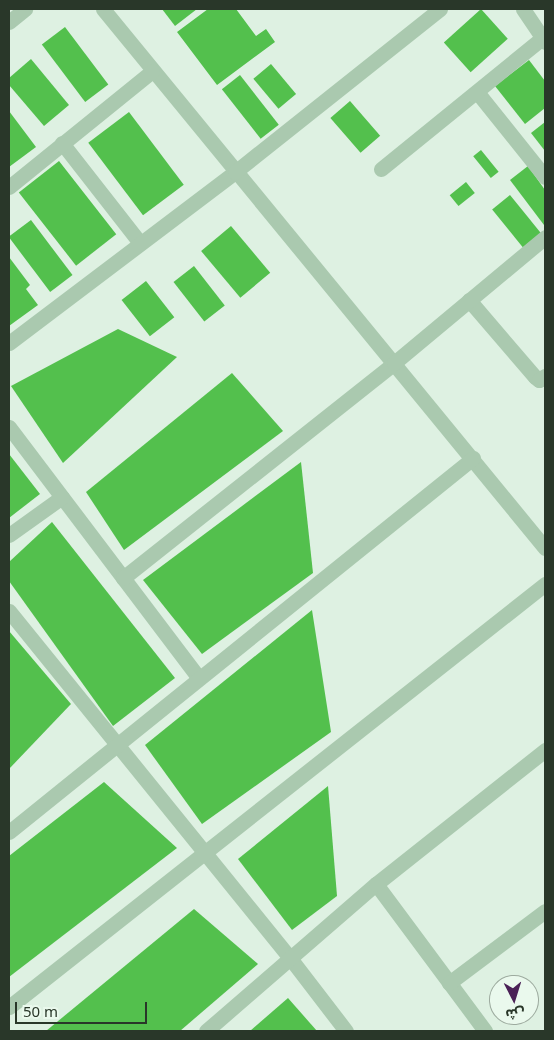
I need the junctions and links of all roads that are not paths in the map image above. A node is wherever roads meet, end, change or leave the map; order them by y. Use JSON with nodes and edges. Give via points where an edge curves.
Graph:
{"nodes":[{"id":1,"x":25,"y":9,"type":"edge"},
{"id":2,"x":103,"y":9,"type":"edge"},
{"id":3,"x":440,"y":9,"type":"edge"},
{"id":4,"x":523,"y":9,"type":"edge"},
{"id":5,"x":420,"y":15,"type":"edge"},
{"id":6,"x":9,"y":22,"type":"edge"},
{"id":7,"x":544,"y":40,"type":"edge"},
{"id":8,"x":152,"y":71,"type":"junction"},
{"id":9,"x":477,"y":92,"type":"junction"},
{"id":10,"x":62,"y":143,"type":"junction"},
{"id":11,"x":382,"y":170,"type":"dead end"},
{"id":12,"x":236,"y":172,"type":"junction"},
{"id":13,"x":545,"y":177,"type":"edge"},
{"id":14,"x":9,"y":187,"type":"edge"},
{"id":15,"x":545,"y":237,"type":"edge"},
{"id":16,"x":140,"y":243,"type":"junction"},
{"id":17,"x":469,"y":300,"type":"junction"},
{"id":18,"x":9,"y":343,"type":"edge"},
{"id":19,"x":394,"y":363,"type":"junction"},
{"id":20,"x":545,"y":376,"type":"edge"},
{"id":21,"x":9,"y":427,"type":"edge"},
{"id":22,"x":474,"y":458,"type":"junction"},
{"id":23,"x":62,"y":498,"type":"junction"},
{"id":24,"x":9,"y":535,"type":"edge"},
{"id":25,"x":545,"y":548,"type":"edge"},
{"id":26,"x":122,"y":578,"type":"junction"},
{"id":27,"x":545,"y":584,"type":"edge"},
{"id":28,"x":9,"y":611,"type":"edge"},
{"id":29,"x":198,"y":677,"type":"junction"},
{"id":30,"x":116,"y":745,"type":"junction"},
{"id":31,"x":545,"y":750,"type":"edge"},
{"id":32,"x":9,"y":832,"type":"edge"},
{"id":33,"x":203,"y":854,"type":"junction"},
{"id":34,"x":376,"y":884,"type":"junction"},
{"id":35,"x":545,"y":911,"type":"edge"},
{"id":36,"x":290,"y":958,"type":"junction"},
{"id":37,"x":449,"y":983,"type":"junction"},
{"id":38,"x":9,"y":1007,"type":"edge"},
{"id":39,"x":206,"y":1031,"type":"edge"},
{"id":40,"x":346,"y":1031,"type":"edge"},
{"id":41,"x":486,"y":1031,"type":"edge"}],
"edges":[{"from":1,"to":6,"type":"street"},
{"from":2,"to":8,"type":"street"},
{"from":3,"to":5,"type":"street"},
{"from":4,"to":7,"type":"street"},
{"from":5,"to":12,"type":"street"},
{"from":7,"to":9,"type":"street"},
{"from":8,"to":10,"type":"street"},
{"from":8,"to":12,"type":"street"},
{"from":9,"to":11,"type":"street"},
{"from":9,"to":13,"type":"street"},
{"from":10,"to":14,"type":"street"},
{"from":10,"to":16,"type":"street"},
{"from":12,"to":16,"type":"street"},
{"from":12,"to":19,"type":"street"},
{"from":15,"to":17,"type":"street"},
{"from":16,"to":18,"type":"street"},
{"from":17,"to":19,"type":"street"},
{"from":17,"to":20,"type":"street","via":[[535,377],[539,380]]},
{"from":19,"to":22,"type":"street"},
{"from":19,"to":26,"type":"street"},
{"from":21,"to":23,"type":"street"},
{"from":22,"to":25,"type":"street"},
{"from":22,"to":29,"type":"street"},
{"from":23,"to":24,"type":"street"},
{"from":23,"to":26,"type":"street"},
{"from":26,"to":29,"type":"street"},
{"from":27,"to":33,"type":"street"},
{"from":28,"to":30,"type":"street"},
{"from":29,"to":30,"type":"street"},
{"from":30,"to":32,"type":"street"},
{"from":30,"to":33,"type":"street"},
{"from":31,"to":34,"type":"street"},
{"from":33,"to":36,"type":"street"},
{"from":33,"to":38,"type":"street"},
{"from":34,"to":36,"type":"street"},
{"from":34,"to":37,"type":"street"},
{"from":35,"to":37,"type":"street"},
{"from":36,"to":39,"type":"street"},
{"from":36,"to":40,"type":"street"},
{"from":37,"to":41,"type":"street"}]}
